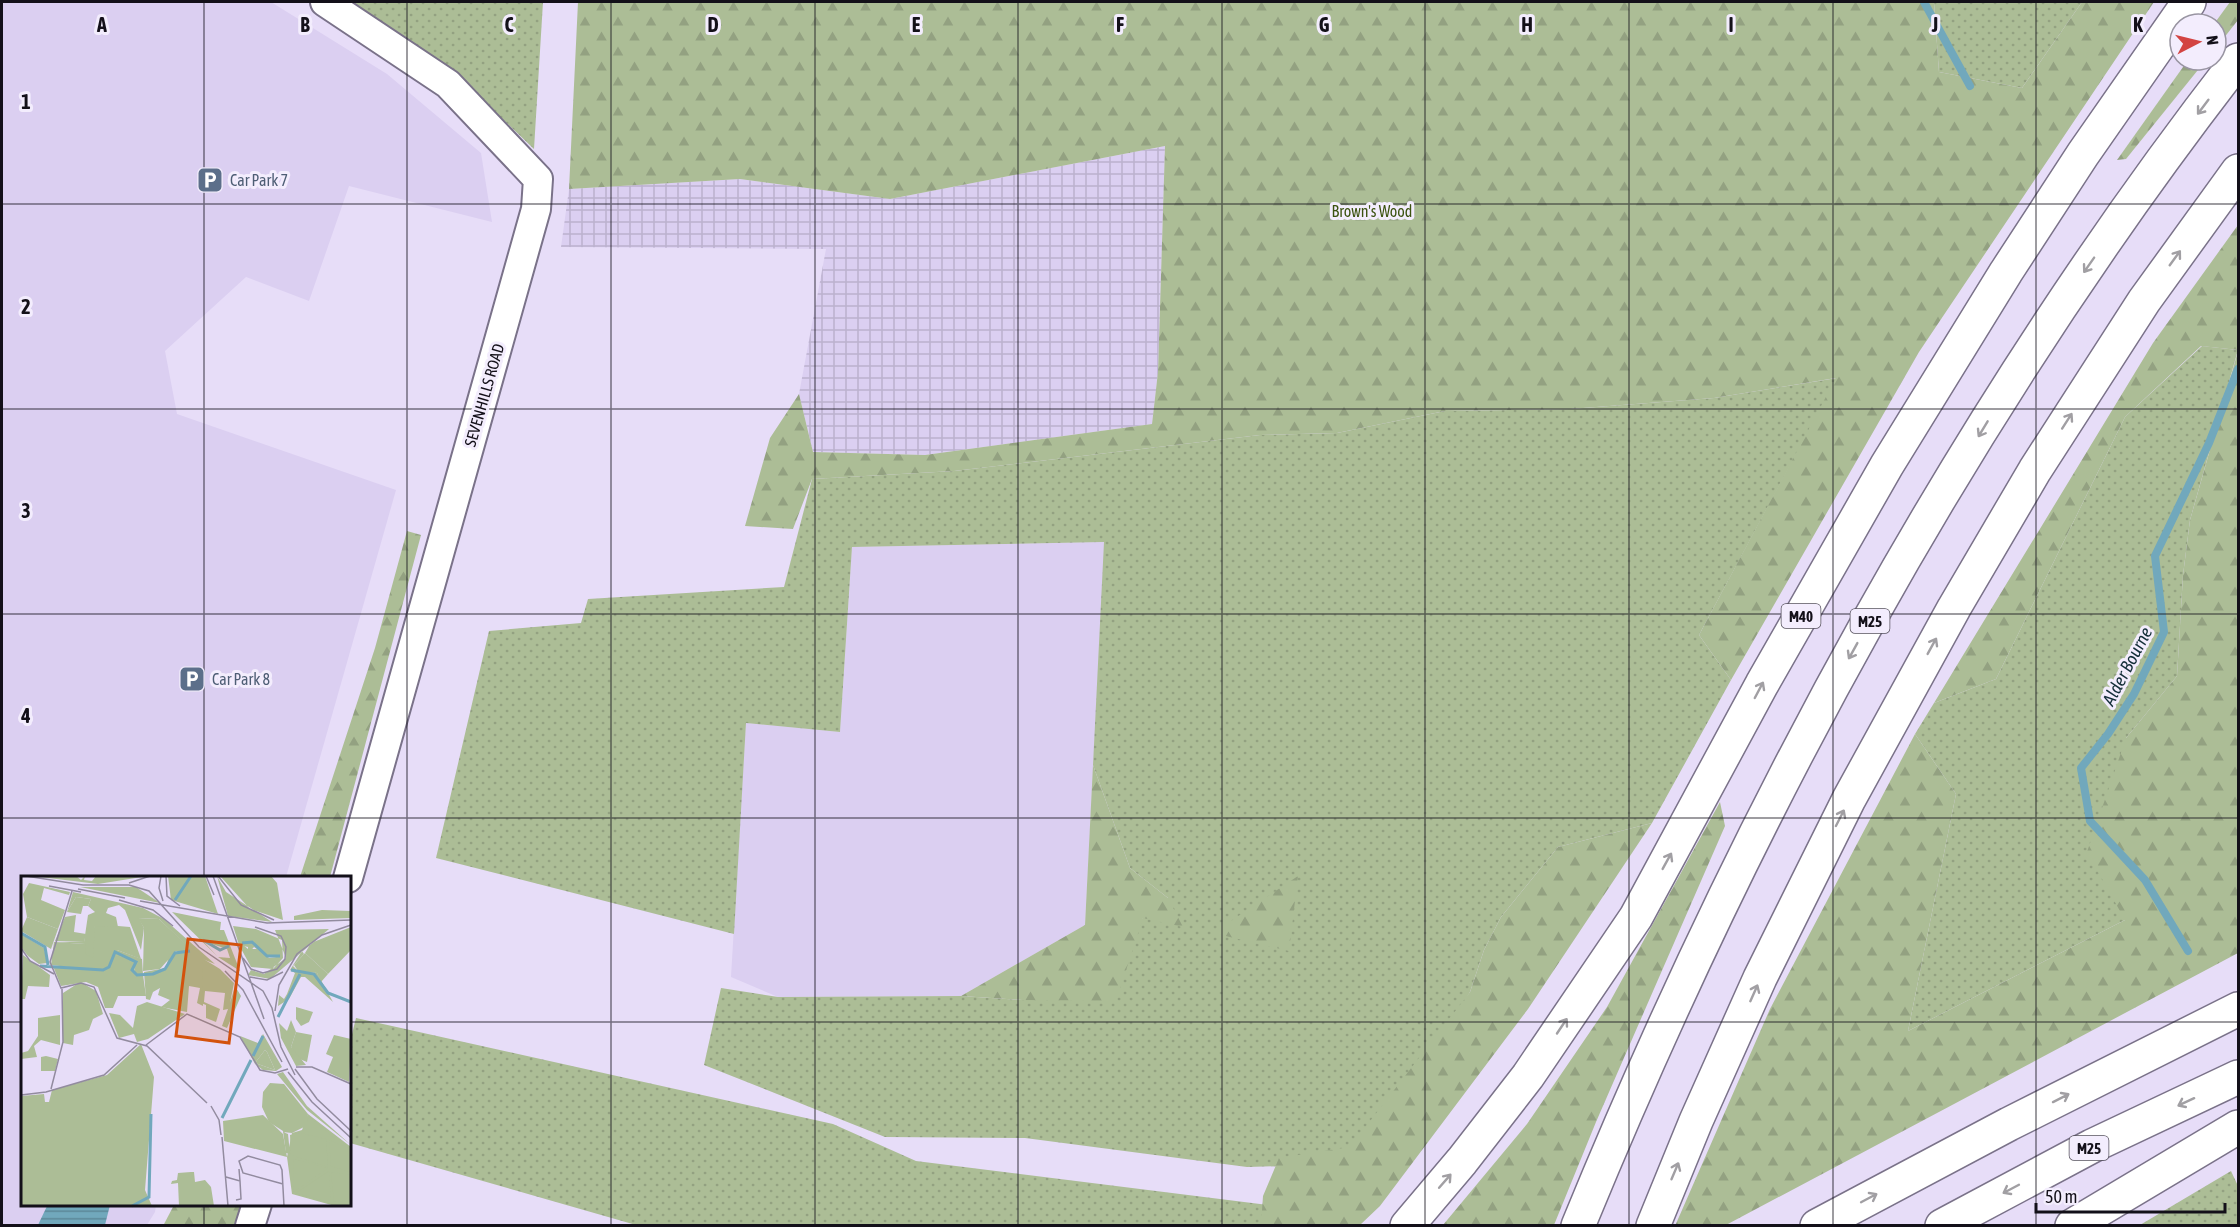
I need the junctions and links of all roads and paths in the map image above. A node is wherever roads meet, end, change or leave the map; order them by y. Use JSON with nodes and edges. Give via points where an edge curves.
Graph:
{"nodes":[{"id":1,"x":325,"y":2,"type":"edge"},
{"id":2,"x":2189,"y":2,"type":"edge"},
{"id":3,"x":2238,"y":60,"type":"edge"},
{"id":4,"x":2238,"y":171,"type":"edge"},
{"id":5,"x":349,"y":876,"type":"edge"},
{"id":6,"x":2238,"y":1009,"type":"edge"},
{"id":7,"x":2238,"y":1077,"type":"edge"},
{"id":8,"x":2238,"y":1127,"type":"edge"},
{"id":9,"x":256,"y":1206,"type":"edge"},
{"id":10,"x":250,"y":1226,"type":"edge"},
{"id":11,"x":1407,"y":1226,"type":"edge"},
{"id":12,"x":1578,"y":1226,"type":"edge"},
{"id":13,"x":1653,"y":1226,"type":"edge"},
{"id":14,"x":1817,"y":1226,"type":"edge"},
{"id":15,"x":1942,"y":1226,"type":"edge"},
{"id":16,"x":2072,"y":1226,"type":"edge"}],
"edges":[{"from":1,"to":5,"type":"street","name":"SEVENHILLS ROAD","via":[[448,84],[538,179],[536,209]]},
{"from":11,"to":2,"type":"highway","number":"M40","one_way":true,"via":[[1528,1076],[1636,916],[1887,465],[2006,272]]},
{"from":3,"to":12,"type":"highway","number":"M25","one_way":true,"via":[[2086,269],[1986,423],[1893,579],[1810,728],[1687,974]]},
{"from":13,"to":4,"type":"highway","one_way":true,"via":[[1760,978],[1849,799],[1954,608],[2035,470],[2144,301]]},
{"from":14,"to":6,"type":"highway","one_way":true},
{"from":7,"to":15,"type":"highway","number":"M25","one_way":true,"via":[[2092,1146]]},
{"from":8,"to":16,"type":"highway"},
{"from":9,"to":10,"type":"street"}]}
